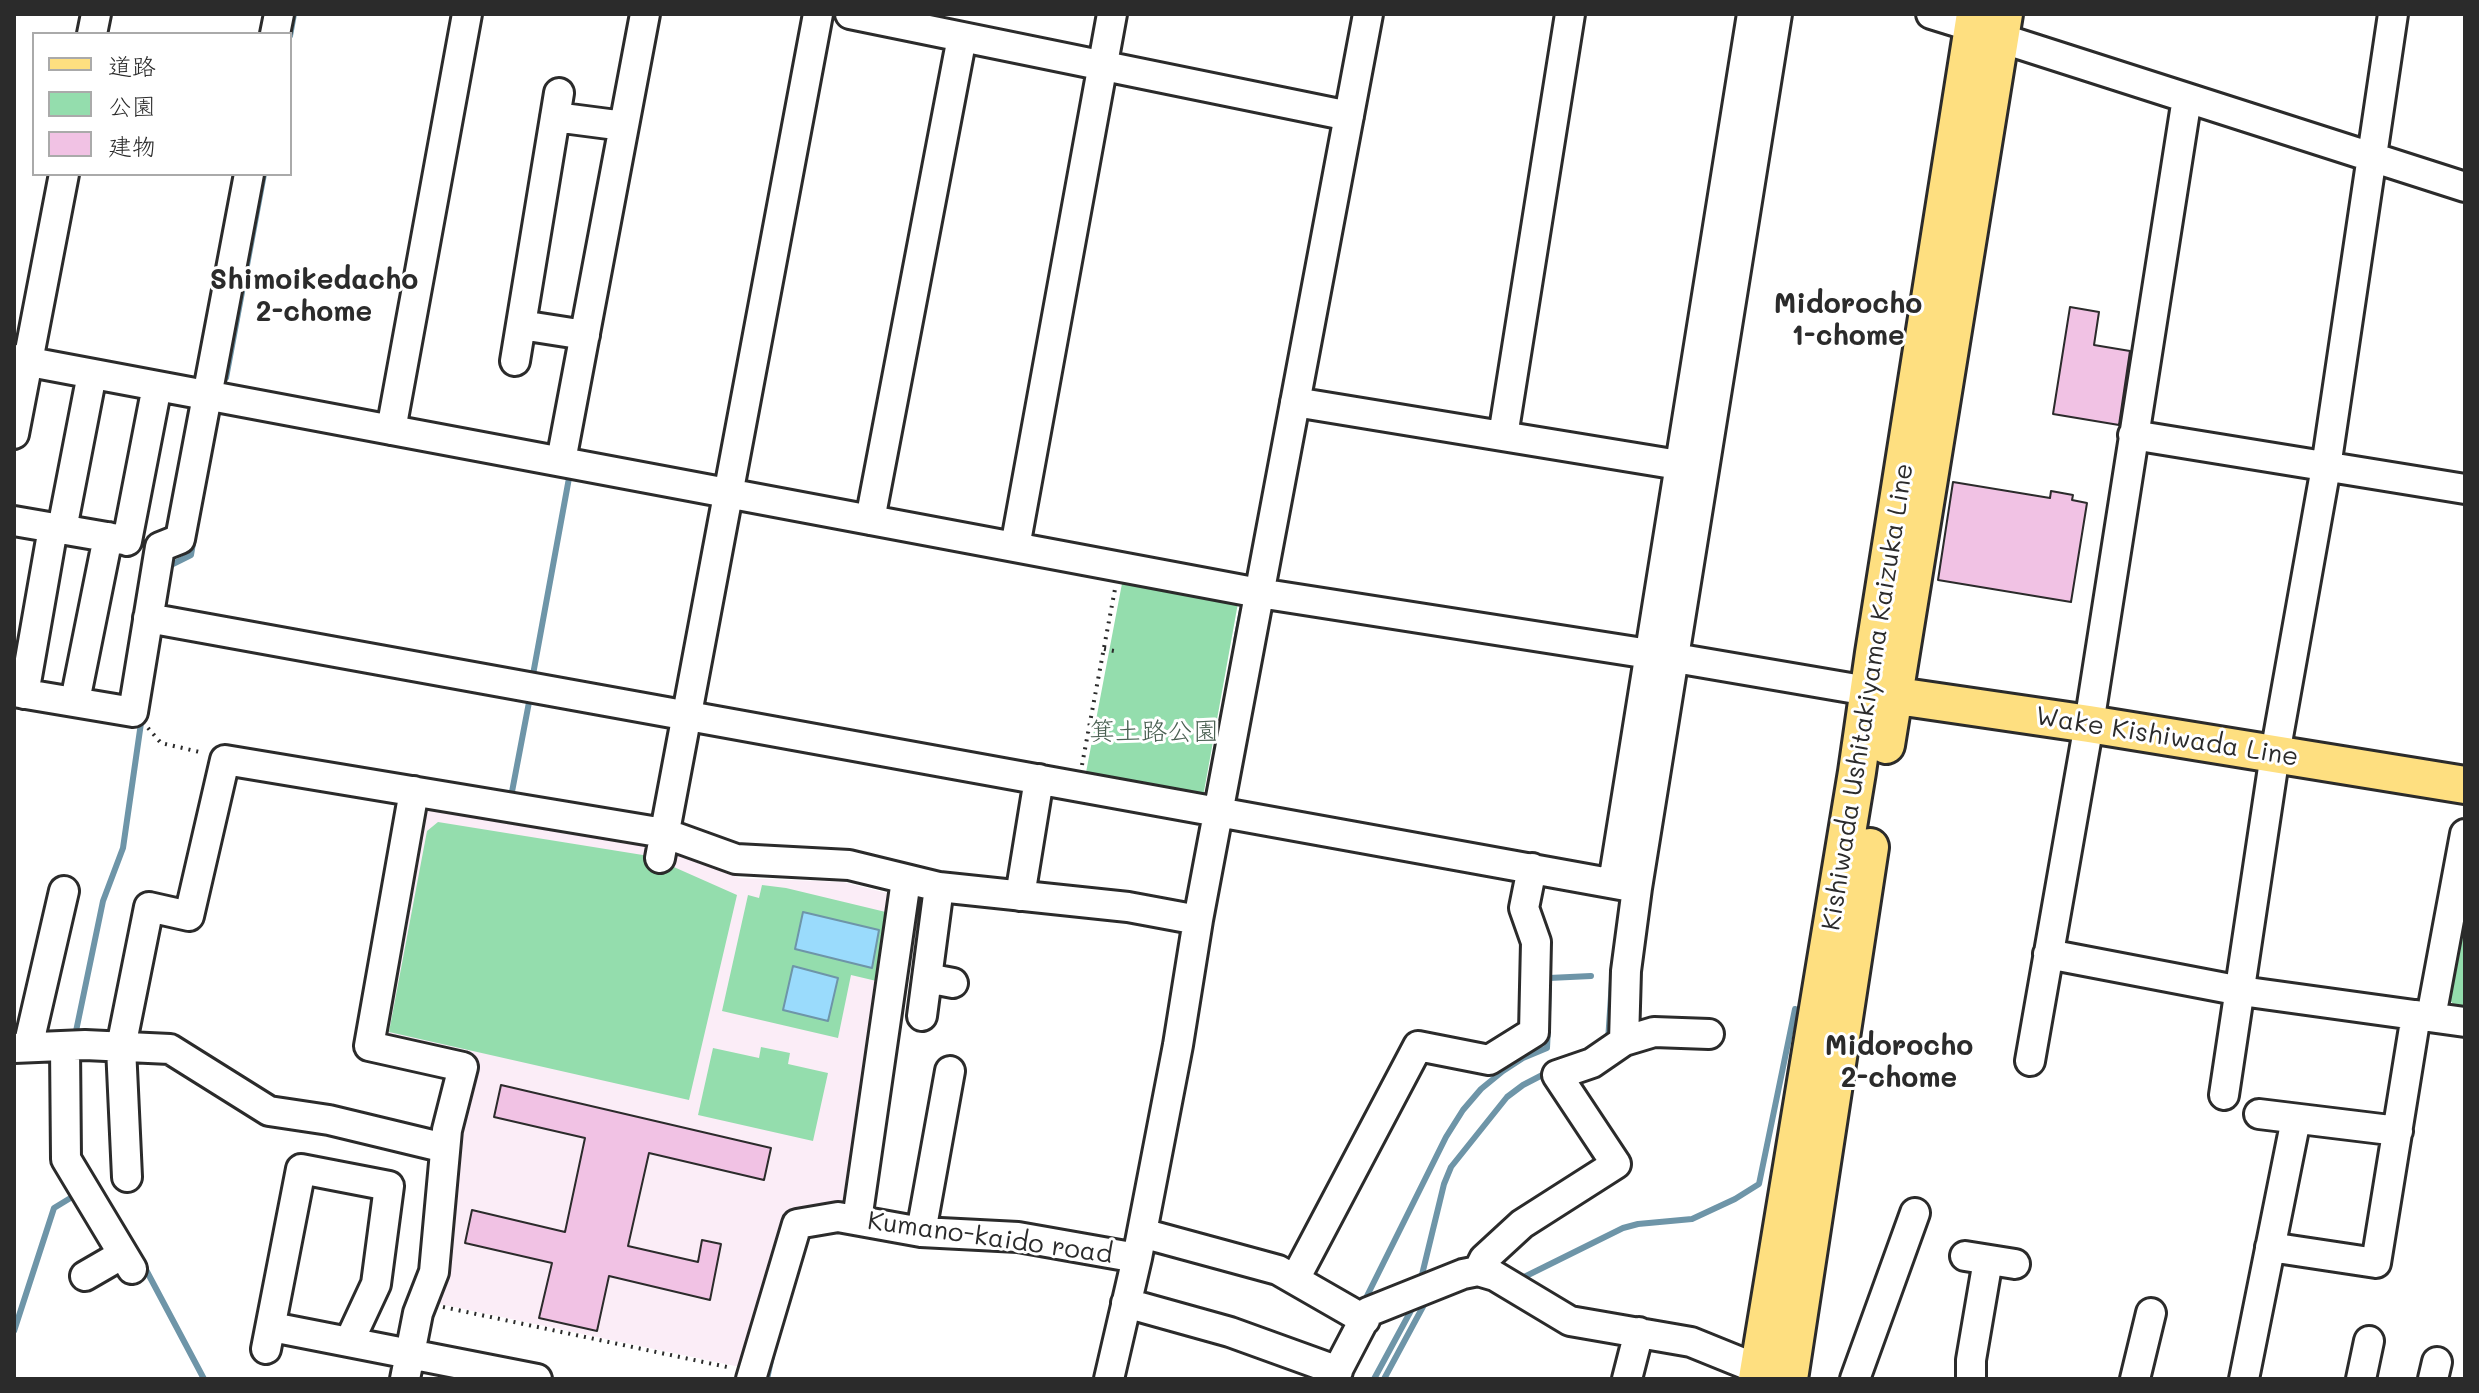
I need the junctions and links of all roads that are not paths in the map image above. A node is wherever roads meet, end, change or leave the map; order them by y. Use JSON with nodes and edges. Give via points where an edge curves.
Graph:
{"nodes":[{"id":1,"x":467,"y":14,"type":"edge"},
{"id":2,"x":645,"y":14,"type":"edge"},
{"id":3,"x":818,"y":14,"type":"edge"},
{"id":4,"x":850,"y":14,"type":"edge"},
{"id":5,"x":1112,"y":14,"type":"edge"},
{"id":6,"x":1368,"y":14,"type":"edge"},
{"id":7,"x":1570,"y":14,"type":"edge"},
{"id":8,"x":1752,"y":14,"type":"edge"},
{"id":9,"x":1777,"y":14,"type":"edge"},
{"id":10,"x":1931,"y":14,"type":"edge"},
{"id":11,"x":2393,"y":14,"type":"edge"},
{"id":12,"x":1988,"y":23,"type":"edge"},
{"id":13,"x":962,"y":37,"type":"junction"},
{"id":14,"x":1102,"y":66,"type":"junction"},
{"id":15,"x":2187,"y":98,"type":"junction"},
{"id":16,"x":1349,"y":116,"type":"junction"},
{"id":17,"x":624,"y":126,"type":"junction"},
{"id":18,"x":2371,"y":157,"type":"junction"},
{"id":19,"x":64,"y":176,"type":"edge"},
{"id":20,"x":249,"y":176,"type":"edge"},
{"id":21,"x":2465,"y":187,"type":"edge"},
{"id":22,"x":521,"y":325,"type":"junction"},
{"id":23,"x":585,"y":335,"type":"junction"},
{"id":24,"x":21,"y":360,"type":"edge"},
{"id":25,"x":515,"y":361,"type":"dead end"},
{"id":26,"x":92,"y":374,"type":"junction"},
{"id":27,"x":157,"y":386,"type":"junction"},
{"id":28,"x":208,"y":395,"type":"junction"},
{"id":29,"x":1295,"y":402,"type":"junction"},
{"id":30,"x":391,"y":430,"type":"junction"},
{"id":31,"x":14,"y":434,"type":"edge"},
{"id":32,"x":2133,"y":435,"type":"junction"},
{"id":33,"x":1503,"y":436,"type":"junction"},
{"id":34,"x":561,"y":461,"type":"junction"},
{"id":35,"x":2326,"y":467,"type":"junction"},
{"id":36,"x":1692,"y":468,"type":"junction"},
{"id":37,"x":2465,"y":489,"type":"edge"},
{"id":38,"x":728,"y":493,"type":"junction"},
{"id":39,"x":870,"y":520,"type":"junction"},
{"id":40,"x":14,"y":521,"type":"edge"},
{"id":41,"x":57,"y":528,"type":"junction"},
{"id":42,"x":118,"y":539,"type":"junction"},
{"id":43,"x":160,"y":547,"type":"junction"},
{"id":44,"x":1015,"y":547,"type":"junction"},
{"id":45,"x":1259,"y":593,"type":"junction"},
{"id":46,"x":148,"y":618,"type":"junction"},
{"id":47,"x":1662,"y":656,"type":"junction"},
{"id":48,"x":19,"y":693,"type":"edge"},
{"id":49,"x":1881,"y":694,"type":"junction"},
{"id":50,"x":75,"y":701,"type":"junction"},
{"id":51,"x":687,"y":716,"type":"junction"},
{"id":52,"x":2089,"y":724,"type":"junction"},
{"id":53,"x":2275,"y":754,"type":"junction"},
{"id":54,"x":1039,"y":779,"type":"junction"},
{"id":55,"x":2465,"y":785,"type":"edge"},
{"id":56,"x":414,"y":791,"type":"junction"},
{"id":57,"x":1218,"y":812,"type":"junction"},
{"id":58,"x":2465,"y":834,"type":"edge"},
{"id":59,"x":662,"y":846,"type":"junction"},
{"id":60,"x":1532,"y":868,"type":"junction"},
{"id":61,"x":906,"y":880,"type":"junction"},
{"id":62,"x":1626,"y":886,"type":"junction"},
{"id":63,"x":939,"y":887,"type":"junction"},
{"id":64,"x":64,"y":891,"type":"dead end"},
{"id":65,"x":1020,"y":896,"type":"junction"},
{"id":66,"x":1198,"y":920,"type":"junction"},
{"id":67,"x":2048,"y":954,"type":"junction"},
{"id":68,"x":2241,"y":991,"type":"junction"},
{"id":69,"x":922,"y":1016,"type":"dead end"},
{"id":70,"x":2423,"y":1016,"type":"junction"},
{"id":71,"x":2465,"y":1022,"type":"edge"},
{"id":72,"x":1709,"y":1034,"type":"dead end"},
{"id":73,"x":1624,"y":1041,"type":"junction"},
{"id":74,"x":65,"y":1047,"type":"junction"},
{"id":75,"x":121,"y":1047,"type":"junction"},
{"id":76,"x":21,"y":1048,"type":"edge"},
{"id":77,"x":2030,"y":1061,"type":"dead end"},
{"id":78,"x":950,"y":1071,"type":"dead end"},
{"id":79,"x":2224,"y":1095,"type":"dead end"},
{"id":80,"x":2259,"y":1114,"type":"dead end"},
{"id":81,"x":2296,"y":1119,"type":"junction"},
{"id":82,"x":2398,"y":1131,"type":"junction"},
{"id":83,"x":445,"y":1148,"type":"junction"},
{"id":84,"x":127,"y":1177,"type":"dead end"},
{"id":85,"x":1915,"y":1213,"type":"dead end"},
{"id":86,"x":857,"y":1220,"type":"junction"},
{"id":87,"x":921,"y":1232,"type":"junction"},
{"id":88,"x":1139,"y":1246,"type":"junction"},
{"id":89,"x":2270,"y":1247,"type":"junction"},
{"id":90,"x":1989,"y":1260,"type":"dead end"},
{"id":91,"x":1478,"y":1271,"type":"junction"},
{"id":92,"x":85,"y":1276,"type":"dead end"},
{"id":93,"x":1295,"y":1279,"type":"junction"},
{"id":94,"x":1126,"y":1303,"type":"junction"},
{"id":95,"x":2151,"y":1313,"type":"dead end"},
{"id":96,"x":1365,"y":1320,"type":"junction"},
{"id":97,"x":1639,"y":1332,"type":"junction"},
{"id":98,"x":2369,"y":1341,"type":"dead end"},
{"id":99,"x":349,"y":1342,"type":"junction"},
{"id":100,"x":407,"y":1366,"type":"edge"},
{"id":101,"x":1335,"y":1375,"type":"edge"},
{"id":102,"x":753,"y":1376,"type":"edge"},
{"id":103,"x":1767,"y":1377,"type":"edge"},
{"id":104,"x":537,"y":1379,"type":"edge"},
{"id":105,"x":1109,"y":1379,"type":"edge"},
{"id":106,"x":1627,"y":1379,"type":"edge"},
{"id":107,"x":1855,"y":1379,"type":"edge"},
{"id":108,"x":1971,"y":1379,"type":"edge"},
{"id":109,"x":2135,"y":1379,"type":"edge"},
{"id":110,"x":2244,"y":1379,"type":"edge"},
{"id":111,"x":2361,"y":1379,"type":"edge"}],
"edges":[{"from":1,"to":30,"type":"street"},
{"from":2,"to":17,"type":"street"},
{"from":3,"to":38,"type":"street"},
{"from":4,"to":13,"type":"street"},
{"from":5,"to":14,"type":"street"},
{"from":6,"to":16,"type":"street"},
{"from":7,"to":33,"type":"street"},
{"from":8,"to":36,"type":"street"},
{"from":9,"to":36,"type":"street"},
{"from":10,"to":12,"type":"street"},
{"from":11,"to":18,"type":"street"},
{"from":12,"to":15,"type":"street"},
{"from":12,"to":49,"type":"main road","name":"Kishiwada Ushitakiyama Kaizuka Line"},
{"from":13,"to":14,"type":"street"},
{"from":13,"to":39,"type":"street"},
{"from":14,"to":16,"type":"street"},
{"from":14,"to":44,"type":"street"},
{"from":15,"to":18,"type":"street"},
{"from":15,"to":32,"type":"street"},
{"from":16,"to":29,"type":"street"},
{"from":17,"to":22,"type":"street","via":[[557,105]]},
{"from":17,"to":23,"type":"street"},
{"from":18,"to":21,"type":"street"},
{"from":18,"to":35,"type":"street"},
{"from":19,"to":24,"type":"street"},
{"from":20,"to":28,"type":"street"},
{"from":22,"to":23,"type":"street"},
{"from":22,"to":25,"type":"street"},
{"from":23,"to":34,"type":"street"},
{"from":24,"to":26,"type":"street"},
{"from":24,"to":31,"type":"street"},
{"from":26,"to":27,"type":"street"},
{"from":26,"to":41,"type":"street"},
{"from":27,"to":28,"type":"street"},
{"from":27,"to":42,"type":"street"},
{"from":28,"to":30,"type":"street"},
{"from":28,"to":43,"type":"street","via":[[180,539]]},
{"from":29,"to":33,"type":"street"},
{"from":29,"to":45,"type":"street"},
{"from":30,"to":34,"type":"street"},
{"from":32,"to":35,"type":"street"},
{"from":32,"to":52,"type":"street"},
{"from":33,"to":36,"type":"street"},
{"from":34,"to":38,"type":"street"},
{"from":35,"to":37,"type":"street"},
{"from":35,"to":53,"type":"street"},
{"from":36,"to":47,"type":"street"},
{"from":38,"to":39,"type":"street"},
{"from":38,"to":51,"type":"street"},
{"from":39,"to":44,"type":"street"},
{"from":40,"to":41,"type":"street"},
{"from":41,"to":42,"type":"street"},
{"from":41,"to":48,"type":"street"},
{"from":42,"to":43,"type":"street"},
{"from":42,"to":50,"type":"street"},
{"from":43,"to":46,"type":"street"},
{"from":44,"to":45,"type":"street"},
{"from":45,"to":47,"type":"street"},
{"from":45,"to":57,"type":"street"},
{"from":46,"to":50,"type":"street","via":[[133,712]]},
{"from":46,"to":51,"type":"street"},
{"from":47,"to":49,"type":"street"},
{"from":47,"to":62,"type":"street"},
{"from":48,"to":50,"type":"street"},
{"from":49,"to":52,"type":"main road","name":"Wake Kishiwada Line"},
{"from":49,"to":103,"type":"main road","name":"Kishiwada Ushitakiyama Kaizuka Line"},
{"from":51,"to":54,"type":"street"},
{"from":51,"to":59,"type":"street"},
{"from":52,"to":53,"type":"main road","name":"Wake Kishiwada Line"},
{"from":52,"to":67,"type":"street"},
{"from":53,"to":55,"type":"main road","name":"Wake Kishiwada Line"},
{"from":53,"to":68,"type":"street"},
{"from":54,"to":57,"type":"street"},
{"from":54,"to":65,"type":"street"},
{"from":56,"to":59,"type":"street"},
{"from":56,"to":75,"type":"street","via":[[225,760],[189,916],[149,907]]},
{"from":56,"to":83,"type":"street","via":[[369,1046],[463,1067]]},
{"from":57,"to":60,"type":"street"},
{"from":57,"to":66,"type":"street"},
{"from":58,"to":70,"type":"street"},
{"from":59,"to":61,"type":"street","via":[[736,859],[849,865]]},
{"from":60,"to":62,"type":"street"},
{"from":60,"to":93,"type":"street","via":[[1524,908],[1536,942],[1534,1032],[1489,1060],[1418,1046]]},
{"from":61,"to":63,"type":"street"},
{"from":61,"to":86,"type":"street"},
{"from":62,"to":73,"type":"street"},
{"from":63,"to":65,"type":"street"},
{"from":63,"to":69,"type":"street","via":[[940,981]]},
{"from":64,"to":76,"type":"street"},
{"from":65,"to":66,"type":"street"},
{"from":66,"to":88,"type":"street"},
{"from":67,"to":68,"type":"street"},
{"from":67,"to":77,"type":"street"},
{"from":68,"to":70,"type":"street"},
{"from":68,"to":79,"type":"street"},
{"from":70,"to":71,"type":"street"},
{"from":70,"to":82,"type":"street"},
{"from":72,"to":73,"type":"street","via":[[1654,1032]]},
{"from":73,"to":91,"type":"street","via":[[1592,1063],[1557,1075],[1616,1164],[1522,1224]]},
{"from":74,"to":75,"type":"street"},
{"from":74,"to":76,"type":"street"},
{"from":74,"to":92,"type":"street","via":[[57,1161],[127,1262]]},
{"from":75,"to":83,"type":"street","via":[[170,1049],[269,1111]]},
{"from":75,"to":84,"type":"street"},
{"from":78,"to":87,"type":"street"},
{"from":80,"to":81,"type":"street"},
{"from":81,"to":82,"type":"street"},
{"from":81,"to":89,"type":"street"},
{"from":82,"to":89,"type":"street","via":[[2376,1263]]},
{"from":83,"to":100,"type":"street","via":[[434,1272]]},
{"from":85,"to":107,"type":"street"},
{"from":86,"to":87,"type":"street","name":"Kumano-kaido road"},
{"from":86,"to":102,"type":"street","name":"Kumano-kaido road","via":[[838,1217],[797,1224]]},
{"from":87,"to":88,"type":"street","name":"Kumano-kaido road"},
{"from":88,"to":93,"type":"street","name":"Kumano-kaido road","via":[[1278,1270]]},
{"from":88,"to":94,"type":"street"},
{"from":89,"to":110,"type":"street"},
{"from":90,"to":108,"type":"street","via":[[1967,1316]]},
{"from":91,"to":96,"type":"street","via":[[1368,1312]]},
{"from":91,"to":97,"type":"street","via":[[1570,1321]]},
{"from":93,"to":96,"type":"street","name":"Kumano-kaido road"},
{"from":94,"to":101,"type":"street","via":[[1230,1332]]},
{"from":94,"to":105,"type":"street"},
{"from":95,"to":109,"type":"street"},
{"from":96,"to":101,"type":"street"},
{"from":97,"to":103,"type":"street","via":[[1691,1342]]},
{"from":97,"to":106,"type":"street"},
{"from":98,"to":111,"type":"street"},
{"from":99,"to":99,"type":"street","via":[[269,1338],[301,1169],[389,1186],[376,1284]]},
{"from":99,"to":100,"type":"street"},
{"from":100,"to":104,"type":"street"}]}
